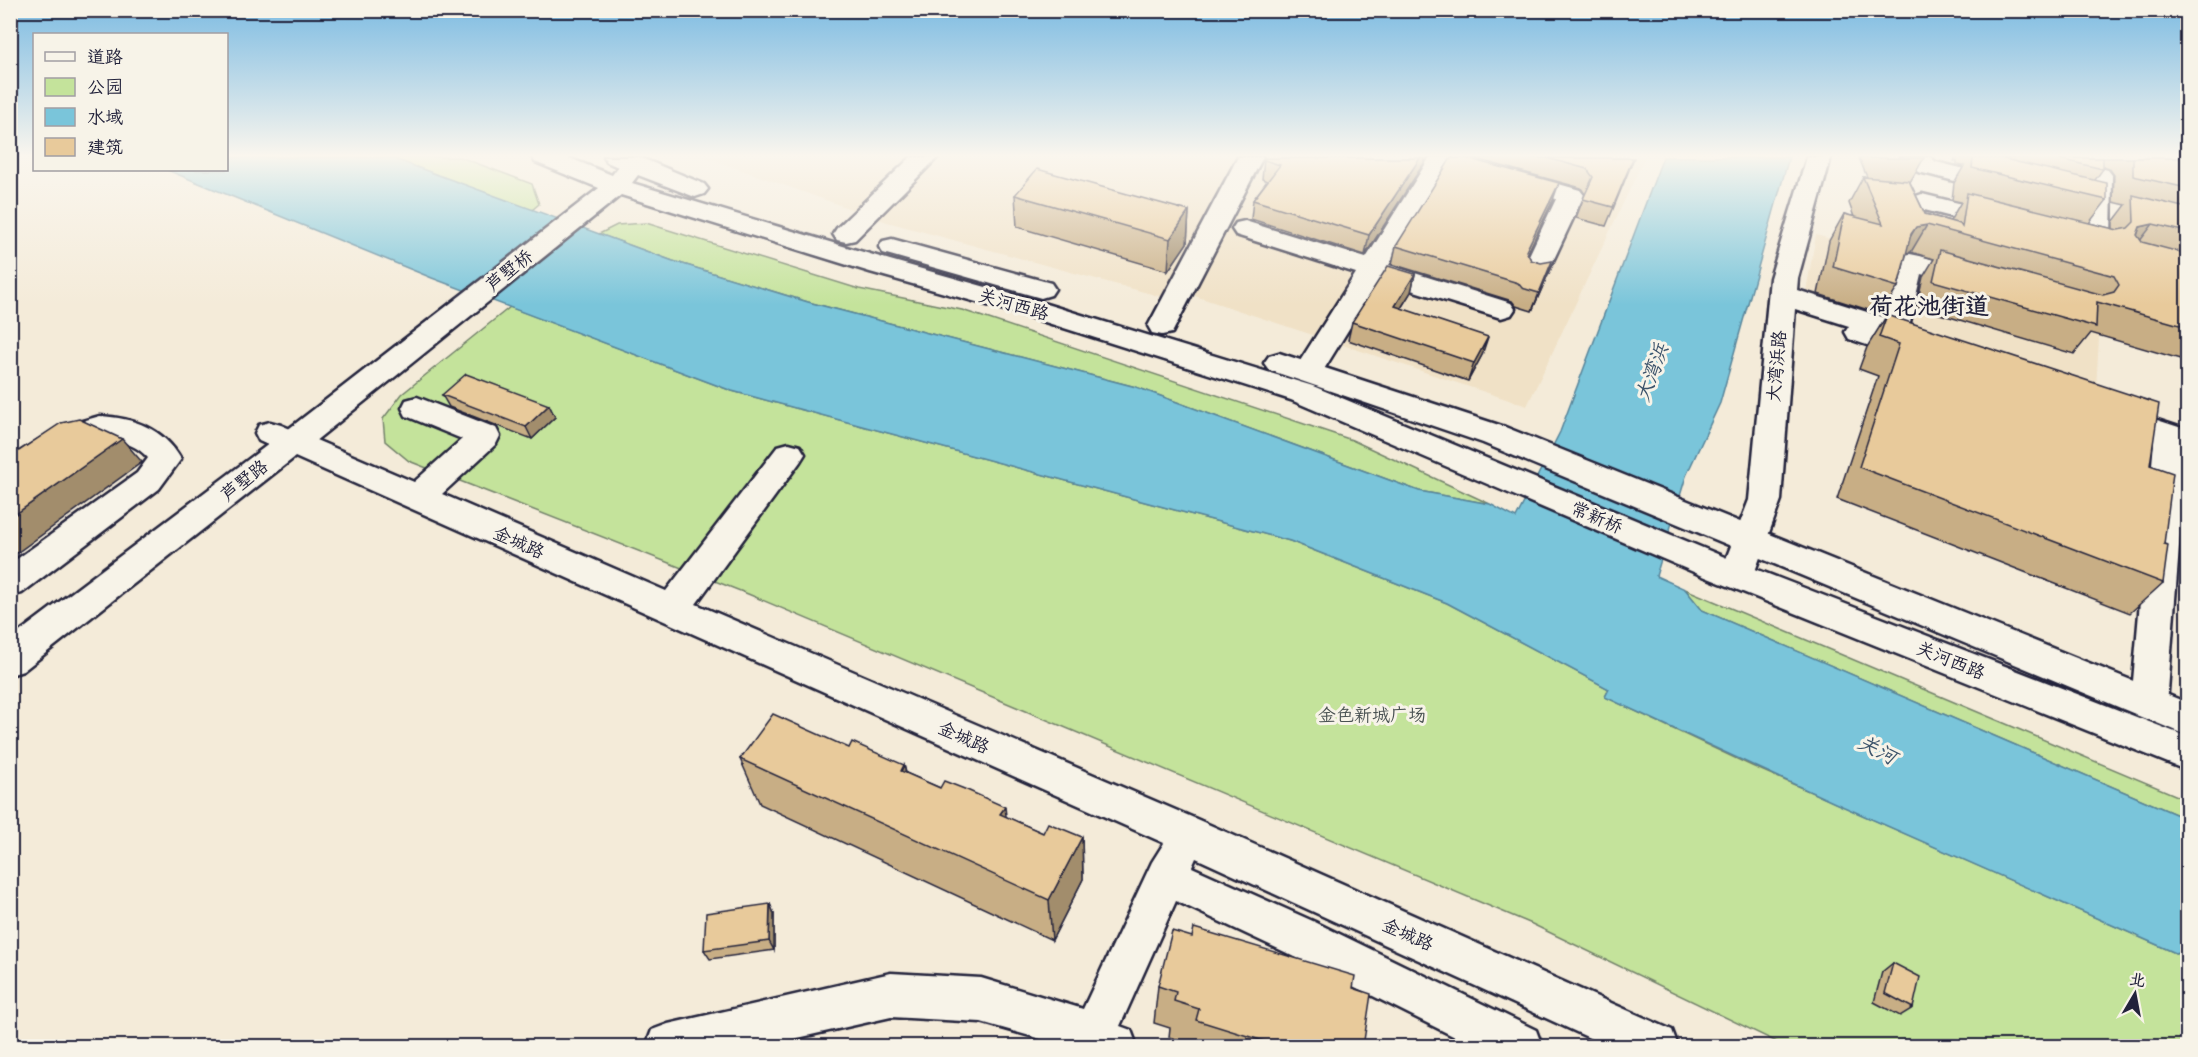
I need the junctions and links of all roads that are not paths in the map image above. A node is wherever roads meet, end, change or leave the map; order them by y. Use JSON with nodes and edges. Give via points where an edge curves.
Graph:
{"nodes":[{"id":1,"x":576,"y":206,"type":"edge"},
{"id":2,"x":721,"y":206,"type":"edge"},
{"id":3,"x":753,"y":206,"type":"edge"},
{"id":4,"x":875,"y":206,"type":"edge"},
{"id":5,"x":1225,"y":206,"type":"edge"},
{"id":6,"x":1414,"y":206,"type":"edge"},
{"id":7,"x":1566,"y":206,"type":"edge"},
{"id":8,"x":1805,"y":206,"type":"edge"},
{"id":9,"x":1921,"y":206,"type":"edge"},
{"id":10,"x":1939,"y":206,"type":"edge"},
{"id":11,"x":2098,"y":206,"type":"edge"},
{"id":12,"x":2021,"y":227,"type":"edge"},
{"id":13,"x":1245,"y":229,"type":"dead end"},
{"id":14,"x":1917,"y":229,"type":"edge"},
{"id":15,"x":846,"y":234,"type":"junction"},
{"id":16,"x":2054,"y":236,"type":"edge"},
{"id":17,"x":1373,"y":268,"type":"junction"},
{"id":18,"x":1536,"y":270,"type":"edge"},
{"id":19,"x":1990,"y":285,"type":"edge"},
{"id":20,"x":465,"y":293,"type":"joint"},
{"id":21,"x":1782,"y":295,"type":"junction"},
{"id":22,"x":1501,"y":309,"type":"dead end"},
{"id":23,"x":1162,"y":326,"type":"junction"},
{"id":24,"x":1894,"y":331,"type":"junction"},
{"id":25,"x":1859,"y":332,"type":"dead end"},
{"id":26,"x":1308,"y":372,"type":"junction"},
{"id":27,"x":2081,"y":406,"type":"edge"},
{"id":28,"x":417,"y":408,"type":"dead end"},
{"id":29,"x":1494,"y":435,"type":"joint"},
{"id":30,"x":281,"y":438,"type":"junction"},
{"id":31,"x":2179,"y":439,"type":"edge"},
{"id":32,"x":789,"y":453,"type":"dead end"},
{"id":33,"x":1479,"y":467,"type":"joint"},
{"id":34,"x":10,"y":474,"type":"edge"},
{"id":35,"x":418,"y":497,"type":"junction"},
{"id":36,"x":1737,"y":536,"type":"junction"},
{"id":37,"x":1726,"y":571,"type":"junction"},
{"id":38,"x":10,"y":583,"type":"edge"},
{"id":39,"x":672,"y":609,"type":"junction"},
{"id":40,"x":10,"y":633,"type":"edge"},
{"id":41,"x":10,"y":660,"type":"edge"},
{"id":42,"x":2149,"y":704,"type":"junction"},
{"id":43,"x":2187,"y":720,"type":"edge"},
{"id":44,"x":2187,"y":754,"type":"edge"},
{"id":45,"x":1187,"y":834,"type":"junction"},
{"id":46,"x":1166,"y":876,"type":"junction"},
{"id":47,"x":1104,"y":1042,"type":"edge"},
{"id":48,"x":668,"y":1047,"type":"edge"},
{"id":49,"x":1520,"y":1047,"type":"edge"},
{"id":50,"x":1656,"y":1047,"type":"edge"}],
"edges":[{"from":1,"to":20,"type":"main road","name":"芦墅桥"},
{"from":2,"to":33,"type":"main road","name":"关河西路","via":[[880,266],[1302,393]]},
{"from":3,"to":15,"type":"main road","name":"关河西路"},
{"from":4,"to":15,"type":"main road"},
{"from":5,"to":23,"type":"main road"},
{"from":6,"to":17,"type":"main road"},
{"from":7,"to":18,"type":"main road"},
{"from":8,"to":21,"type":"main road","name":"大湾浜路"},
{"from":9,"to":14,"type":"main road"},
{"from":10,"to":12,"type":"main road"},
{"from":11,"to":16,"type":"main road","via":[[2098,247]]},
{"from":13,"to":17,"type":"main road"},
{"from":15,"to":23,"type":"main road","name":"关河西路","via":[[968,266]]},
{"from":17,"to":22,"type":"main road"},
{"from":17,"to":26,"type":"main road"},
{"from":19,"to":24,"type":"main road","via":[[1910,262]]},
{"from":20,"to":30,"type":"main road","name":"芦墅路"},
{"from":21,"to":24,"type":"main road"},
{"from":21,"to":36,"type":"main road","name":"大湾浜路","via":[[1765,500]]},
{"from":23,"to":26,"type":"main road","name":"关河西路"},
{"from":24,"to":25,"type":"main road","via":[[1937,351]]},
{"from":26,"to":29,"type":"main road","name":"关河西路"},
{"from":27,"to":31,"type":"main road"},
{"from":28,"to":35,"type":"main road","via":[[485,436]]},
{"from":29,"to":36,"type":"main road","name":"常新桥"},
{"from":30,"to":35,"type":"main road","name":"金城路"},
{"from":30,"to":40,"type":"main road","name":"芦墅路"},
{"from":30,"to":41,"type":"main road","name":"芦墅路"},
{"from":31,"to":42,"type":"main road"},
{"from":32,"to":39,"type":"main road"},
{"from":33,"to":37,"type":"main road","name":"常新桥"},
{"from":34,"to":38,"type":"main road","via":[[65,437],[95,426],[119,426],[157,445],[165,459],[148,481]]},
{"from":35,"to":39,"type":"main road","name":"金城路"},
{"from":36,"to":37,"type":"main road","name":"大湾浜路"},
{"from":36,"to":42,"type":"main road","name":"关河西路"},
{"from":37,"to":44,"type":"main road","name":"关河西路"},
{"from":39,"to":45,"type":"main road","name":"金城路"},
{"from":42,"to":43,"type":"main road","name":"关河西路"},
{"from":45,"to":46,"type":"main road"},
{"from":45,"to":50,"type":"main road","name":"金城路"},
{"from":46,"to":47,"type":"main road"},
{"from":46,"to":49,"type":"main road","via":[[1300,937]]},
{"from":47,"to":48,"type":"main road","via":[[1067,1025],[981,1000],[891,995]]}]}
